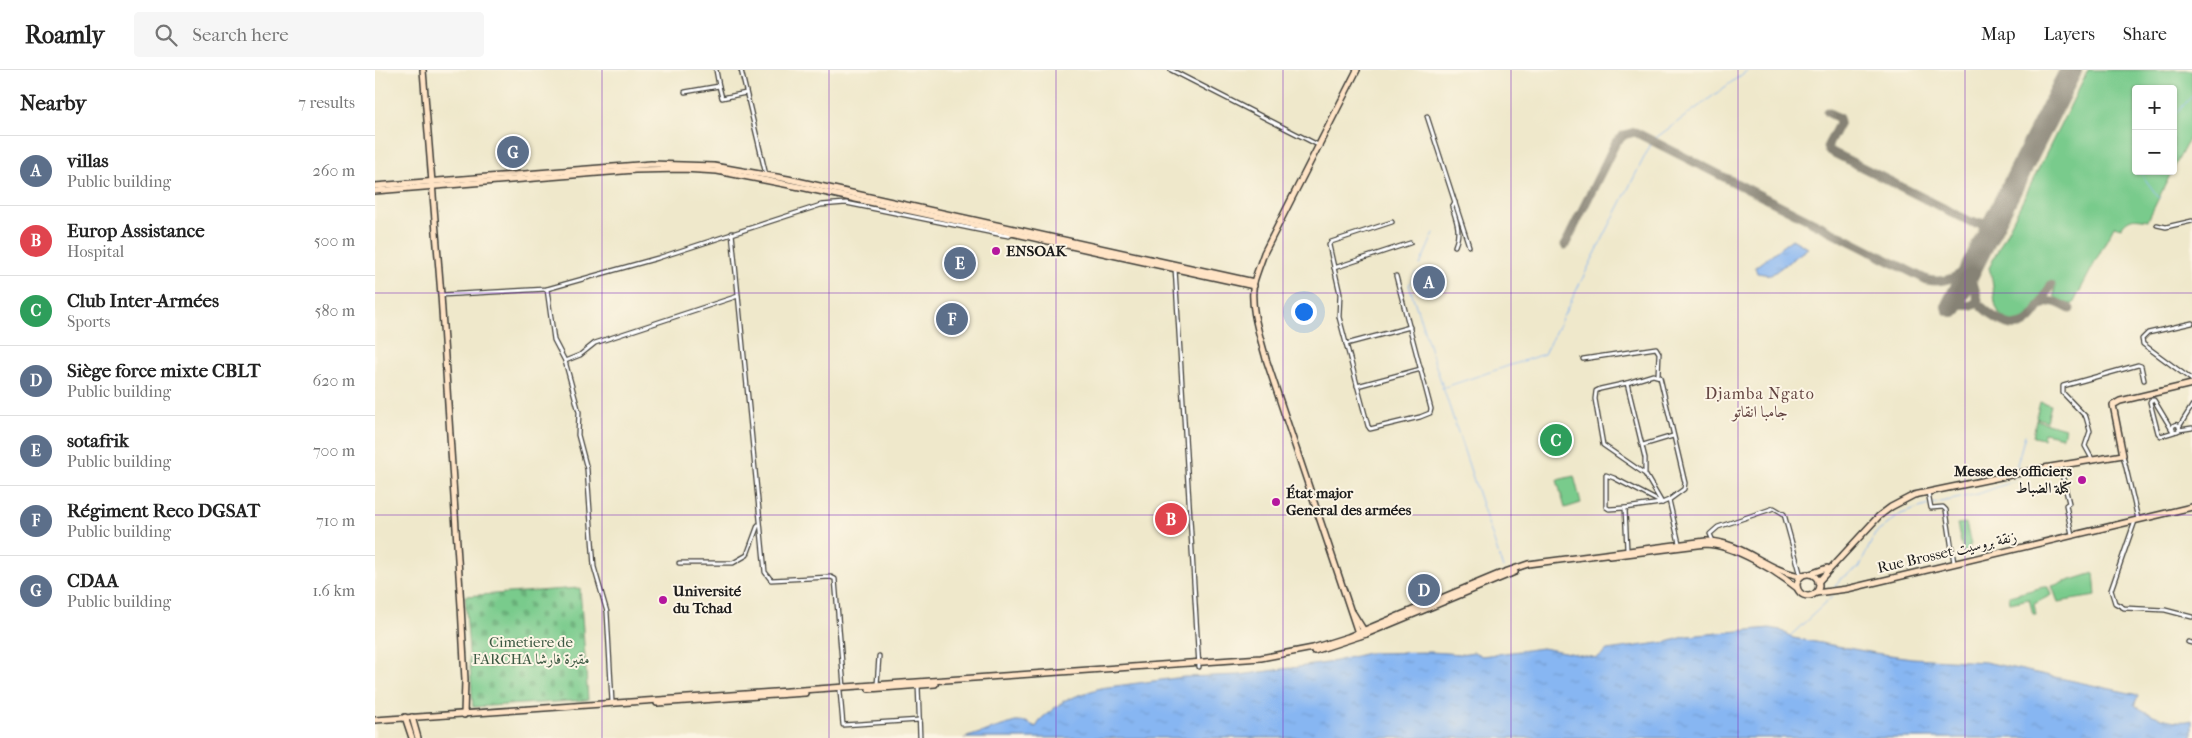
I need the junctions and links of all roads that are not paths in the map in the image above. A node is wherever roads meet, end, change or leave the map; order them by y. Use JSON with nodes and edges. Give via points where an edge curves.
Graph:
{"nodes":[{"id":1,"x":423,"y":70,"type":"edge"},
{"id":2,"x":716,"y":70,"type":"edge"},
{"id":3,"x":741,"y":70,"type":"edge"},
{"id":4,"x":1171,"y":70,"type":"edge"},
{"id":5,"x":1357,"y":70,"type":"edge"},
{"id":6,"x":719,"y":86,"type":"junction"},
{"id":7,"x":685,"y":92,"type":"dead end"},
{"id":8,"x":747,"y":93,"type":"junction"},
{"id":9,"x":1427,"y":116,"type":"dead end"},
{"id":10,"x":1320,"y":146,"type":"junction"},
{"id":11,"x":766,"y":175,"type":"junction"},
{"id":12,"x":433,"y":183,"type":"junction"},
{"id":13,"x":375,"y":186,"type":"edge"},
{"id":14,"x":375,"y":191,"type":"edge"},
{"id":15,"x":1455,"y":202,"type":"junction"},
{"id":16,"x":2192,"y":221,"type":"edge"},
{"id":17,"x":1392,"y":222,"type":"dead end"},
{"id":18,"x":2157,"y":225,"type":"dead end"},
{"id":19,"x":1013,"y":232,"type":"junction"},
{"id":20,"x":732,"y":233,"type":"junction"},
{"id":21,"x":1410,"y":243,"type":"dead end"},
{"id":22,"x":1455,"y":246,"type":"dead end"},
{"id":23,"x":1469,"y":246,"type":"dead end"},
{"id":24,"x":1175,"y":266,"type":"junction"},
{"id":25,"x":1334,"y":268,"type":"junction"},
{"id":26,"x":1256,"y":276,"type":"junction"},
{"id":27,"x":1396,"y":276,"type":"dead end"},
{"id":28,"x":1247,"y":283,"type":"junction"},
{"id":29,"x":1254,"y":287,"type":"junction"},
{"id":30,"x":547,"y":289,"type":"junction"},
{"id":31,"x":441,"y":295,"type":"junction"},
{"id":32,"x":738,"y":296,"type":"junction"},
{"id":33,"x":2192,"y":323,"type":"edge"},
{"id":34,"x":1410,"y":327,"type":"junction"},
{"id":35,"x":1346,"y":344,"type":"junction"},
{"id":36,"x":1583,"y":359,"type":"dead end"},
{"id":37,"x":565,"y":361,"type":"junction"},
{"id":38,"x":1421,"y":369,"type":"junction"},
{"id":39,"x":1658,"y":375,"type":"junction"},
{"id":40,"x":2145,"y":380,"type":"dead end"},
{"id":41,"x":2192,"y":380,"type":"edge"},
{"id":42,"x":1627,"y":383,"type":"junction"},
{"id":43,"x":2192,"y":384,"type":"edge"},
{"id":44,"x":1357,"y":386,"type":"junction"},
{"id":45,"x":2192,"y":406,"type":"edge"},
{"id":46,"x":2192,"y":428,"type":"edge"},
{"id":47,"x":2176,"y":430,"type":"junction"},
{"id":48,"x":1673,"y":436,"type":"junction"},
{"id":49,"x":1643,"y":445,"type":"junction"},
{"id":50,"x":2123,"y":455,"type":"junction"},
{"id":51,"x":2093,"y":460,"type":"junction"},
{"id":52,"x":2060,"y":465,"type":"junction"},
{"id":53,"x":1645,"y":474,"type":"junction"},
{"id":54,"x":1928,"y":492,"type":"junction"},
{"id":55,"x":1669,"y":500,"type":"junction"},
{"id":56,"x":1662,"y":503,"type":"junction"},
{"id":57,"x":2192,"y":507,"type":"edge"},
{"id":58,"x":1625,"y":508,"type":"junction"},
{"id":59,"x":2137,"y":520,"type":"junction"},
{"id":60,"x":759,"y":522,"type":"junction"},
{"id":61,"x":2123,"y":523,"type":"junction"},
{"id":62,"x":2131,"y":534,"type":"junction"},
{"id":63,"x":2072,"y":535,"type":"junction"},
{"id":64,"x":1713,"y":541,"type":"junction"},
{"id":65,"x":1679,"y":543,"type":"junction"},
{"id":66,"x":1630,"y":551,"type":"junction"},
{"id":67,"x":1836,"y":561,"type":"junction"},
{"id":68,"x":679,"y":563,"type":"dead end"},
{"id":69,"x":1954,"y":563,"type":"junction"},
{"id":70,"x":1810,"y":574,"type":"junction"},
{"id":71,"x":1801,"y":576,"type":"junction"},
{"id":72,"x":1819,"y":583,"type":"junction"},
{"id":73,"x":1797,"y":588,"type":"junction"},
{"id":74,"x":1828,"y":591,"type":"junction"},
{"id":75,"x":1816,"y":593,"type":"junction"},
{"id":76,"x":2192,"y":617,"type":"edge"},
{"id":77,"x":1356,"y":621,"type":"junction"},
{"id":78,"x":1373,"y":628,"type":"junction"},
{"id":79,"x":1366,"y":633,"type":"junction"},
{"id":80,"x":1359,"y":635,"type":"junction"},
{"id":81,"x":1348,"y":637,"type":"junction"},
{"id":82,"x":879,"y":656,"type":"dead end"},
{"id":83,"x":1199,"y":665,"type":"junction"},
{"id":84,"x":918,"y":684,"type":"junction"},
{"id":85,"x":877,"y":685,"type":"junction"},
{"id":86,"x":842,"y":689,"type":"junction"},
{"id":87,"x":655,"y":701,"type":"junction"},
{"id":88,"x":612,"y":702,"type":"junction"},
{"id":89,"x":464,"y":714,"type":"junction"},
{"id":90,"x":412,"y":718,"type":"junction"},
{"id":91,"x":405,"y":719,"type":"junction"},
{"id":92,"x":920,"y":720,"type":"junction"},
{"id":93,"x":375,"y":721,"type":"edge"},
{"id":94,"x":412,"y":738,"type":"edge"},
{"id":95,"x":418,"y":738,"type":"edge"},
{"id":96,"x":921,"y":738,"type":"edge"}],
"edges":[{"from":1,"to":12,"type":"main road"},
{"from":2,"to":6,"type":"street"},
{"from":3,"to":8,"type":"street"},
{"from":4,"to":10,"type":"street"},
{"from":5,"to":10,"type":"main road"},
{"from":6,"to":7,"type":"street"},
{"from":6,"to":8,"type":"street","via":[[722,98]]},
{"from":8,"to":11,"type":"street"},
{"from":9,"to":15,"type":"street"},
{"from":10,"to":26,"type":"main road","via":[[1281,217]]},
{"from":11,"to":12,"type":"main road","via":[[695,164],[651,164]]},
{"from":11,"to":19,"type":"main road"},
{"from":12,"to":13,"type":"main road"},
{"from":12,"to":14,"type":"main road"},
{"from":12,"to":19,"type":"main road","via":[[651,169],[717,171]]},
{"from":12,"to":31,"type":"main road"},
{"from":15,"to":22,"type":"street","via":[[1451,207],[1459,228]]},
{"from":15,"to":23,"type":"street"},
{"from":16,"to":18,"type":"street"},
{"from":17,"to":25,"type":"street","via":[[1331,242]]},
{"from":19,"to":20,"type":"street","via":[[1003,235],[837,202]]},
{"from":19,"to":24,"type":"main road"},
{"from":20,"to":30,"type":"street"},
{"from":20,"to":32,"type":"street"},
{"from":21,"to":25,"type":"street"},
{"from":24,"to":28,"type":"main road"},
{"from":24,"to":83,"type":"street"},
{"from":25,"to":35,"type":"street","via":[[1340,294],[1339,316]]},
{"from":26,"to":28,"type":"main road"},
{"from":26,"to":29,"type":"main road"},
{"from":27,"to":34,"type":"street"},
{"from":28,"to":29,"type":"main road"},
{"from":28,"to":29,"type":"main road"},
{"from":29,"to":77,"type":"main road","via":[[1256,320],[1266,359]]},
{"from":30,"to":31,"type":"street"},
{"from":30,"to":37,"type":"street","via":[[554,340]]},
{"from":31,"to":89,"type":"main road","via":[[461,606]]},
{"from":32,"to":37,"type":"street","via":[[595,344],[581,355]]},
{"from":32,"to":60,"type":"street"},
{"from":33,"to":41,"type":"street","via":[[2148,333],[2142,339],[2143,344]]},
{"from":34,"to":35,"type":"street"},
{"from":34,"to":38,"type":"street"},
{"from":35,"to":44,"type":"street"},
{"from":36,"to":39,"type":"street","via":[[1656,348],[1659,353]]},
{"from":37,"to":88,"type":"street","via":[[579,412],[578,435],[587,469],[594,567],[607,612]]},
{"from":38,"to":44,"type":"street"},
{"from":38,"to":44,"type":"street","via":[[1431,409],[1421,417],[1370,429]]},
{"from":39,"to":42,"type":"street"},
{"from":39,"to":48,"type":"street"},
{"from":40,"to":51,"type":"street","via":[[2138,365],[2063,386],[2063,392],[2087,417],[2090,431],[2085,446]]},
{"from":42,"to":49,"type":"street"},
{"from":42,"to":53,"type":"street","via":[[1596,391],[1601,439],[1607,449]]},
{"from":43,"to":50,"type":"main road","via":[[2113,405]]},
{"from":45,"to":47,"type":"street"},
{"from":46,"to":47,"type":"street"},
{"from":47,"to":47,"type":"street","via":[[2154,400],[2151,400],[2158,434],[2161,436]]},
{"from":48,"to":49,"type":"street"},
{"from":48,"to":55,"type":"street","via":[[1685,485]]},
{"from":49,"to":53,"type":"street"},
{"from":50,"to":51,"type":"main road"},
{"from":50,"to":59,"type":"street"},
{"from":51,"to":52,"type":"main road"},
{"from":52,"to":54,"type":"main road"},
{"from":52,"to":63,"type":"street","via":[[2069,502],[2065,505]]},
{"from":53,"to":56,"type":"street"},
{"from":54,"to":67,"type":"main road","via":[[1902,500],[1885,511]]},
{"from":54,"to":69,"type":"street","via":[[1933,509],[1945,509]]},
{"from":55,"to":56,"type":"street"},
{"from":55,"to":65,"type":"street"},
{"from":56,"to":58,"type":"street"},
{"from":56,"to":58,"type":"street","via":[[1607,475],[1606,507]]},
{"from":57,"to":59,"type":"main road","name":"Rue Brosset زنقة بروسيت"},
{"from":58,"to":66,"type":"street"},
{"from":59,"to":61,"type":"main road","name":"Rue Brosset زنقة بروسيت"},
{"from":59,"to":62,"type":"street"},
{"from":60,"to":68,"type":"street","via":[[747,555],[733,563]]},
{"from":60,"to":86,"type":"street","via":[[765,572],[771,580],[835,579]]},
{"from":61,"to":62,"type":"street"},
{"from":61,"to":63,"type":"main road","name":"Rue Brosset زنقة بروسيت"},
{"from":62,"to":76,"type":"street","via":[[2111,590],[2115,603],[2124,608],[2165,610]]},
{"from":63,"to":69,"type":"main road","name":"Rue Brosset زنقة بروسيت"},
{"from":64,"to":65,"type":"main road"},
{"from":64,"to":71,"type":"main road","via":[[1730,544],[1783,573]]},
{"from":64,"to":71,"type":"street","via":[[1710,534],[1718,527],[1774,508],[1784,514]]},
{"from":65,"to":66,"type":"main road"},
{"from":66,"to":73,"type":"main road","via":[[1720,545]]},
{"from":66,"to":78,"type":"main road","via":[[1521,566]]},
{"from":66,"to":79,"type":"main road","via":[[1529,567]]},
{"from":67,"to":70,"type":"main road"},
{"from":67,"to":72,"type":"main road"},
{"from":69,"to":74,"type":"main road","name":"Rue Brosset زنقة بروسيت"},
{"from":70,"to":71,"type":"main road"},
{"from":70,"to":72,"type":"main road"},
{"from":71,"to":73,"type":"main road"},
{"from":72,"to":74,"type":"main road"},
{"from":72,"to":75,"type":"main road"},
{"from":73,"to":75,"type":"main road","via":[[1805,596]]},
{"from":74,"to":75,"type":"main road","name":"Rue Brosset زنقة بروسيت"},
{"from":77,"to":78,"type":"main road"},
{"from":77,"to":79,"type":"main road"},
{"from":77,"to":80,"type":"main road"},
{"from":77,"to":81,"type":"main road"},
{"from":78,"to":79,"type":"main road"},
{"from":79,"to":80,"type":"main road"},
{"from":80,"to":81,"type":"main road"},
{"from":80,"to":83,"type":"main road","via":[[1322,649],[1270,660]]},
{"from":81,"to":83,"type":"main road","via":[[1286,654]]},
{"from":82,"to":85,"type":"street"},
{"from":83,"to":84,"type":"main road"},
{"from":84,"to":85,"type":"main road"},
{"from":84,"to":86,"type":"main road"},
{"from":84,"to":92,"type":"street"},
{"from":85,"to":86,"type":"main road"},
{"from":86,"to":87,"type":"main road"},
{"from":86,"to":92,"type":"street","via":[[843,725]]},
{"from":87,"to":88,"type":"main road"},
{"from":87,"to":89,"type":"main road"},
{"from":88,"to":89,"type":"main road"},
{"from":89,"to":90,"type":"main road"},
{"from":90,"to":91,"type":"main road"},
{"from":90,"to":95,"type":"main road"},
{"from":91,"to":93,"type":"main road"},
{"from":91,"to":94,"type":"main road"},
{"from":92,"to":96,"type":"street"}]}
